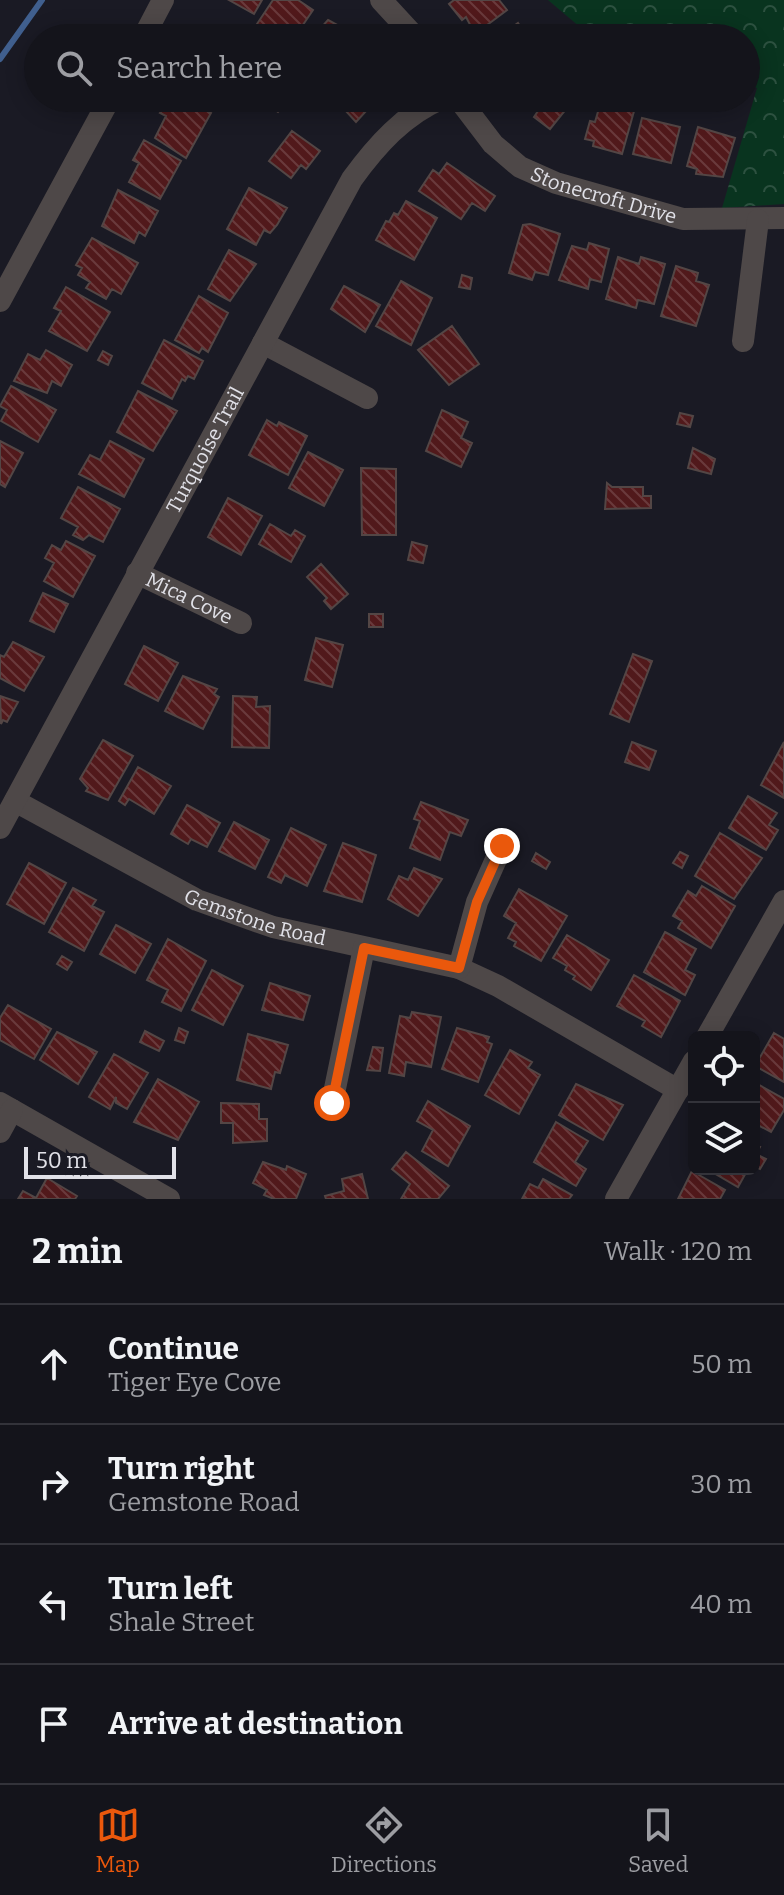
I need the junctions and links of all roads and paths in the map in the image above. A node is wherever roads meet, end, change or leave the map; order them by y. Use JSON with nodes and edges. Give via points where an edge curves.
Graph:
{"nodes":[{"id":1,"x":163,"y":0,"type":"edge"},
{"id":2,"x":381,"y":0,"type":"edge"},
{"id":3,"x":150,"y":24,"type":"edge"},
{"id":4,"x":403,"y":24,"type":"edge"},
{"id":5,"x":102,"y":112,"type":"edge"},
{"id":6,"x":419,"y":112,"type":"edge"},
{"id":7,"x":469,"y":112,"type":"edge"},
{"id":8,"x":784,"y":218,"type":"edge"},
{"id":9,"x":758,"y":220,"type":"junction"},
{"id":10,"x":0,"y":301,"type":"edge"},
{"id":11,"x":743,"y":341,"type":"dead end"},
{"id":12,"x":263,"y":343,"type":"junction"},
{"id":13,"x":367,"y":398,"type":"dead end"},
{"id":14,"x":137,"y":573,"type":"junction"},
{"id":15,"x":241,"y":623,"type":"dead end"},
{"id":16,"x":15,"y":801,"type":"junction"},
{"id":17,"x":0,"y":828,"type":"edge"},
{"id":18,"x":502,"y":846,"type":"dead end"},
{"id":19,"x":784,"y":901,"type":"edge"},
{"id":20,"x":364,"y":948,"type":"junction"},
{"id":21,"x":459,"y":968,"type":"junction"},
{"id":22,"x":710,"y":1031,"type":"edge"},
{"id":23,"x":688,"y":1072,"type":"edge"},
{"id":24,"x":678,"y":1090,"type":"junction"},
{"id":25,"x":332,"y":1103,"type":"dead end"},
{"id":26,"x":6,"y":1107,"type":"edge"},
{"id":27,"x":0,"y":1132,"type":"edge"},
{"id":28,"x":169,"y":1199,"type":"edge"},
{"id":29,"x":616,"y":1199,"type":"edge"}],
"edges":[{"from":1,"to":3,"type":"street"},
{"from":2,"to":4,"type":"street"},
{"from":5,"to":10,"type":"street"},
{"from":6,"to":12,"type":"street","name":"Turquoise Trail","via":[[370,154],[352,179]]},
{"from":7,"to":9,"type":"street","name":"Stonecroft Drive","via":[[493,144],[520,167],[556,183],[683,219]]},
{"from":8,"to":9,"type":"street","name":"Stonecroft Drive"},
{"from":9,"to":11,"type":"street"},
{"from":12,"to":13,"type":"street"},
{"from":12,"to":14,"type":"street","name":"Turquoise Trail"},
{"from":14,"to":15,"type":"street","name":"Mica Cove"},
{"from":14,"to":16,"type":"street","name":"Turquoise Trail"},
{"from":16,"to":17,"type":"street","name":"Turquoise Trail"},
{"from":16,"to":20,"type":"street","name":"Gemstone Road","via":[[197,900],[273,927]]},
{"from":18,"to":21,"type":"street","via":[[477,902]]},
{"from":19,"to":22,"type":"street"},
{"from":20,"to":21,"type":"street","name":"Gemstone Road"},
{"from":20,"to":25,"type":"street"},
{"from":21,"to":24,"type":"street","name":"Gemstone Road"},
{"from":23,"to":24,"type":"street"},
{"from":24,"to":29,"type":"street"},
{"from":26,"to":27,"type":"street"},
{"from":26,"to":28,"type":"street"}]}
